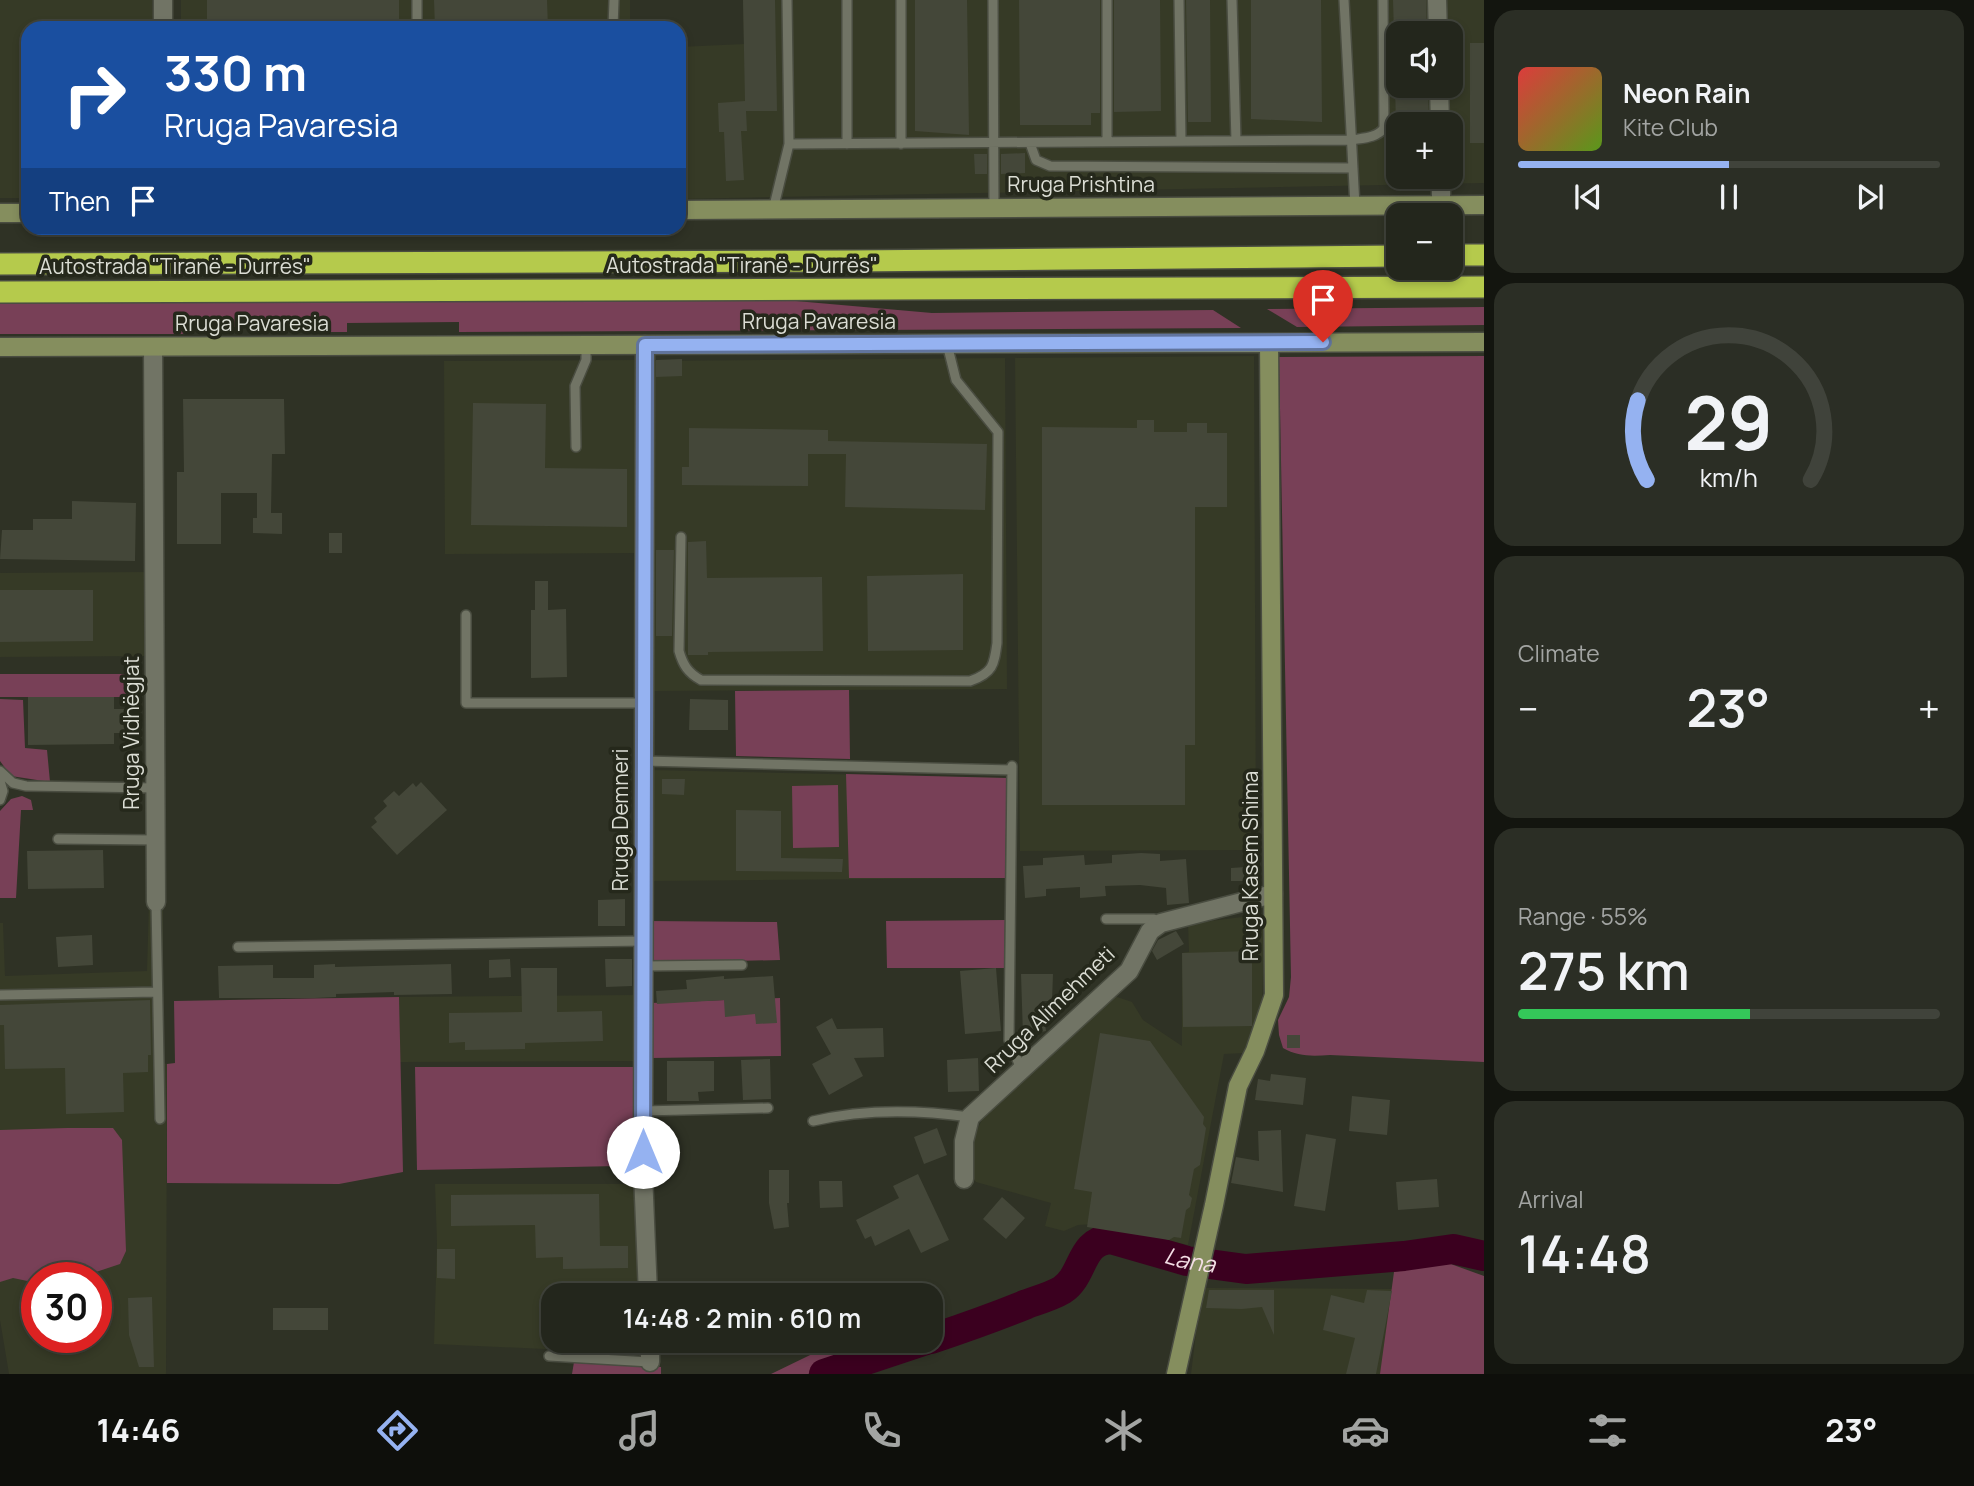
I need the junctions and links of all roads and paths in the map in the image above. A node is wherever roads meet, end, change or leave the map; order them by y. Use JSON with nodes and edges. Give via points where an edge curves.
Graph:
{"nodes":[{"id":1,"x":163,"y":0,"type":"edge"},
{"id":2,"x":417,"y":0,"type":"edge"},
{"id":3,"x":614,"y":0,"type":"edge"},
{"id":4,"x":786,"y":0,"type":"edge"},
{"id":5,"x":848,"y":0,"type":"edge"},
{"id":6,"x":901,"y":0,"type":"edge"},
{"id":7,"x":993,"y":0,"type":"edge"},
{"id":8,"x":1107,"y":0,"type":"edge"},
{"id":9,"x":1179,"y":0,"type":"edge"},
{"id":10,"x":1232,"y":0,"type":"edge"},
{"id":11,"x":1344,"y":0,"type":"edge"},
{"id":12,"x":1383,"y":0,"type":"edge"},
{"id":13,"x":1437,"y":0,"type":"edge"},
{"id":14,"x":163,"y":21,"type":"edge"},
{"id":15,"x":417,"y":21,"type":"edge"},
{"id":16,"x":613,"y":21,"type":"edge"},
{"id":17,"x":1438,"y":21,"type":"edge"},
{"id":18,"x":1236,"y":141,"type":"junction"},
{"id":19,"x":1351,"y":141,"type":"junction"},
{"id":20,"x":1107,"y":142,"type":"junction"},
{"id":21,"x":1181,"y":142,"type":"junction"},
{"id":22,"x":995,"y":143,"type":"junction"},
{"id":23,"x":1030,"y":143,"type":"junction"},
{"id":24,"x":789,"y":144,"type":"junction"},
{"id":25,"x":847,"y":144,"type":"junction"},
{"id":26,"x":901,"y":144,"type":"junction"},
{"id":27,"x":1353,"y":168,"type":"junction"},
{"id":28,"x":1463,"y":205,"type":"edge"},
{"id":29,"x":1484,"y":205,"type":"edge"},
{"id":30,"x":1355,"y":206,"type":"junction"},
{"id":31,"x":1386,"y":206,"type":"edge"},
{"id":32,"x":994,"y":208,"type":"junction"},
{"id":33,"x":773,"y":209,"type":"junction"},
{"id":34,"x":687,"y":210,"type":"edge"},
{"id":35,"x":0,"y":213,"type":"edge"},
{"id":36,"x":21,"y":213,"type":"edge"},
{"id":37,"x":1484,"y":255,"type":"edge"},
{"id":38,"x":1386,"y":256,"type":"edge"},
{"id":39,"x":1463,"y":256,"type":"edge"},
{"id":40,"x":0,"y":264,"type":"edge"},
{"id":41,"x":1484,"y":287,"type":"edge"},
{"id":42,"x":0,"y":292,"type":"edge"},
{"id":43,"x":1484,"y":342,"type":"edge"},
{"id":44,"x":1269,"y":343,"type":"junction"},
{"id":45,"x":947,"y":344,"type":"junction"},
{"id":46,"x":586,"y":345,"type":"junction"},
{"id":47,"x":645,"y":345,"type":"junction"},
{"id":48,"x":153,"y":347,"type":"junction"},
{"id":49,"x":0,"y":348,"type":"edge"},
{"id":50,"x":576,"y":447,"type":"dead end"},
{"id":51,"x":681,"y":537,"type":"dead end"},
{"id":52,"x":466,"y":615,"type":"dead end"},
{"id":53,"x":644,"y":703,"type":"junction"},
{"id":54,"x":644,"y":761,"type":"junction"},
{"id":55,"x":0,"y":771,"type":"edge"},
{"id":56,"x":0,"y":781,"type":"edge"},
{"id":57,"x":155,"y":788,"type":"junction"},
{"id":58,"x":0,"y":800,"type":"edge"},
{"id":59,"x":58,"y":839,"type":"dead end"},
{"id":60,"x":156,"y":840,"type":"junction"},
{"id":61,"x":1273,"y":894,"type":"junction"},
{"id":62,"x":156,"y":902,"type":"joint"},
{"id":63,"x":1106,"y":919,"type":"dead end"},
{"id":64,"x":1161,"y":923,"type":"junction"},
{"id":65,"x":644,"y":941,"type":"junction"},
{"id":66,"x":239,"y":947,"type":"dead end"},
{"id":67,"x":742,"y":965,"type":"dead end"},
{"id":68,"x":644,"y":966,"type":"junction"},
{"id":69,"x":156,"y":992,"type":"junction"},
{"id":70,"x":0,"y":995,"type":"edge"},
{"id":71,"x":1022,"y":1071,"type":"junction"},
{"id":72,"x":768,"y":1108,"type":"dead end"},
{"id":73,"x":643,"y":1111,"type":"junction"},
{"id":74,"x":970,"y":1117,"type":"junction"},
{"id":75,"x":160,"y":1119,"type":"dead end"},
{"id":76,"x":813,"y":1121,"type":"dead end"},
{"id":77,"x":964,"y":1179,"type":"dead end"},
{"id":78,"x":648,"y":1283,"type":"edge"},
{"id":79,"x":650,"y":1353,"type":"edge"},
{"id":80,"x":549,"y":1356,"type":"dead end"},
{"id":81,"x":650,"y":1362,"type":"joint"},
{"id":82,"x":1175,"y":1374,"type":"edge"}],
"edges":[{"from":1,"to":14,"type":"street"},
{"from":2,"to":15,"type":"lane"},
{"from":3,"to":16,"type":"lane"},
{"from":4,"to":24,"type":"lane"},
{"from":5,"to":25,"type":"lane"},
{"from":6,"to":26,"type":"lane"},
{"from":7,"to":22,"type":"lane"},
{"from":8,"to":20,"type":"lane"},
{"from":9,"to":21,"type":"lane"},
{"from":10,"to":18,"type":"lane"},
{"from":11,"to":19,"type":"lane"},
{"from":12,"to":19,"type":"lane","via":[[1384,128],[1380,134]]},
{"from":13,"to":17,"type":"street"},
{"from":18,"to":19,"type":"lane"},
{"from":18,"to":21,"type":"lane"},
{"from":19,"to":27,"type":"lane"},
{"from":20,"to":21,"type":"lane"},
{"from":20,"to":23,"type":"lane"},
{"from":22,"to":23,"type":"lane"},
{"from":22,"to":26,"type":"lane"},
{"from":22,"to":32,"type":"lane"},
{"from":23,"to":27,"type":"lane","via":[[1036,160],[1050,166]]},
{"from":24,"to":25,"type":"lane"},
{"from":24,"to":33,"type":"lane"},
{"from":25,"to":26,"type":"lane"},
{"from":27,"to":30,"type":"lane"},
{"from":28,"to":29,"type":"main road","name":"Rruga Prishtina"},
{"from":30,"to":31,"type":"main road","name":"Rruga Prishtina"},
{"from":30,"to":32,"type":"main road","name":"Rruga Prishtina"},
{"from":32,"to":33,"type":"main road","name":"Rruga Prishtina"},
{"from":33,"to":34,"type":"main road","name":"Rruga Prishtina"},
{"from":35,"to":36,"type":"main road"},
{"from":37,"to":39,"type":"highway"},
{"from":38,"to":40,"type":"highway","name":"Autostrada \"Tiranë - Durrës\""},
{"from":41,"to":42,"type":"highway","name":"Autostrada \"Tiranë - Durrës\""},
{"from":43,"to":44,"type":"main road","name":"Rruga Pavaresia"},
{"from":44,"to":45,"type":"main road","name":"Rruga Pavaresia"},
{"from":44,"to":61,"type":"main road","name":"Rruga Kasem Shima"},
{"from":45,"to":47,"type":"main road","name":"Rruga Pavaresia"},
{"from":45,"to":51,"type":"lane","via":[[956,380],[998,432],[997,643],[994,663],[985,676],[970,681],[701,680],[682,664],[679,651]]},
{"from":46,"to":47,"type":"main road","name":"Rruga Pavaresia"},
{"from":46,"to":48,"type":"main road","name":"Rruga Pavaresia"},
{"from":46,"to":50,"type":"lane","via":[[586,360],[575,386]]},
{"from":47,"to":53,"type":"street","name":"Rruga Demneri"},
{"from":48,"to":49,"type":"main road","name":"Rruga Pavaresia"},
{"from":48,"to":57,"type":"street","name":"Rruga Vidhëgjat"},
{"from":52,"to":53,"type":"lane","via":[[466,703]]},
{"from":53,"to":54,"type":"street","name":"Rruga Demneri"},
{"from":54,"to":65,"type":"street","name":"Rruga Demneri"},
{"from":54,"to":71,"type":"lane","via":[[1012,768],[1009,1040]]},
{"from":55,"to":57,"type":"lane","via":[[13,783],[26,786]]},
{"from":56,"to":58,"type":"lane"},
{"from":57,"to":60,"type":"street","name":"Rruga Vidhëgjat"},
{"from":59,"to":60,"type":"lane"},
{"from":60,"to":62,"type":"street","name":"Rruga Vidhëgjat"},
{"from":61,"to":64,"type":"street"},
{"from":61,"to":82,"type":"main road","name":"Rruga Kasem Shima","via":[[1274,995],[1238,1086]]},
{"from":62,"to":69,"type":"lane","name":"Rruga Vidhëgjat"},
{"from":63,"to":64,"type":"lane"},
{"from":64,"to":71,"type":"street","name":"Rruga Alimehmeti","via":[[1150,931],[1129,971]]},
{"from":65,"to":66,"type":"lane"},
{"from":65,"to":68,"type":"street","name":"Rruga Demneri"},
{"from":67,"to":68,"type":"lane"},
{"from":68,"to":73,"type":"street","name":"Rruga Demneri"},
{"from":69,"to":70,"type":"lane"},
{"from":69,"to":75,"type":"lane","name":"Rruga Vidhëgjat"},
{"from":71,"to":74,"type":"street","name":"Rruga Alimehmeti"},
{"from":72,"to":73,"type":"lane"},
{"from":73,"to":78,"type":"street","name":"Rruga Demneri"},
{"from":74,"to":76,"type":"lane","via":[[850,1113]]},
{"from":74,"to":77,"type":"street","via":[[964,1141]]},
{"from":79,"to":81,"type":"street"},
{"from":80,"to":81,"type":"lane"}]}
